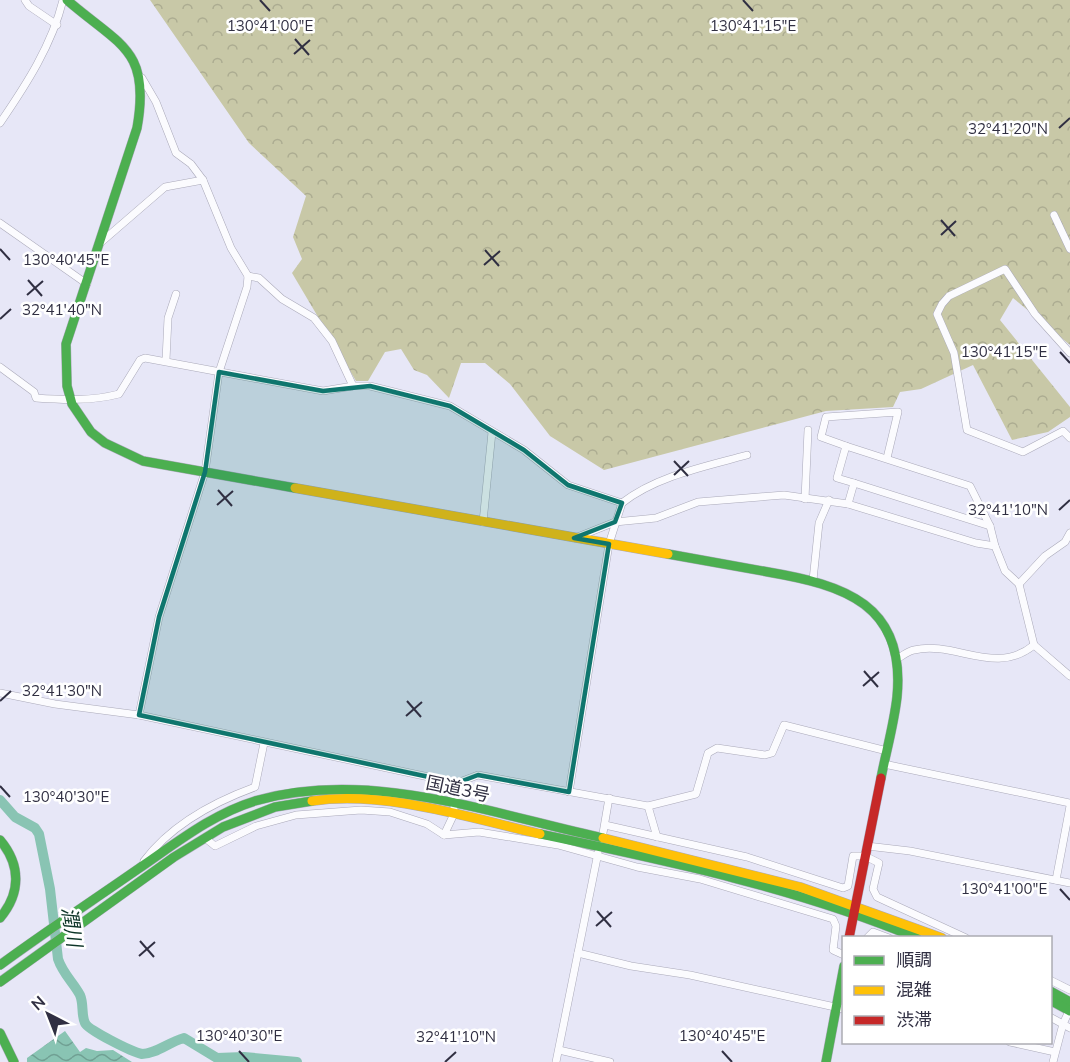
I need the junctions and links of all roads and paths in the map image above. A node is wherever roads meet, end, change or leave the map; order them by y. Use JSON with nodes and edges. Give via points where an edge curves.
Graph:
{"nodes":[{"id":1,"x":26,"y":0,"type":"edge"},
{"id":2,"x":65,"y":0,"type":"edge"},
{"id":3,"x":57,"y":25,"type":"junction"},
{"id":4,"x":141,"y":78,"type":"junction"},
{"id":5,"x":0,"y":123,"type":"edge"},
{"id":6,"x":203,"y":180,"type":"junction"},
{"id":7,"x":1054,"y":215,"type":"dead end"},
{"id":8,"x":0,"y":223,"type":"edge"},
{"id":9,"x":99,"y":244,"type":"junction"},
{"id":10,"x":1070,"y":249,"type":"edge"},
{"id":11,"x":248,"y":276,"type":"junction"},
{"id":12,"x":87,"y":284,"type":"junction"},
{"id":13,"x":176,"y":294,"type":"dead end"},
{"id":14,"x":1070,"y":353,"type":"edge"},
{"id":15,"x":166,"y":360,"type":"junction"},
{"id":16,"x":0,"y":367,"type":"edge"},
{"id":17,"x":219,"y":372,"type":"junction"},
{"id":18,"x":353,"y":386,"type":"junction"},
{"id":19,"x":69,"y":400,"type":"junction"},
{"id":20,"x":808,"y":430,"type":"dead end"},
{"id":21,"x":492,"y":432,"type":"junction"},
{"id":22,"x":1070,"y":438,"type":"edge"},
{"id":23,"x":846,"y":446,"type":"junction"},
{"id":24,"x":747,"y":455,"type":"dead end"},
{"id":25,"x":887,"y":458,"type":"junction"},
{"id":26,"x":205,"y":472,"type":"junction"},
{"id":27,"x":854,"y":483,"type":"junction"},
{"id":28,"x":805,"y":499,"type":"junction"},
{"id":29,"x":829,"y":500,"type":"junction"},
{"id":30,"x":622,"y":502,"type":"junction"},
{"id":31,"x":849,"y":504,"type":"junction"},
{"id":32,"x":483,"y":522,"type":"junction"},
{"id":33,"x":615,"y":522,"type":"junction"},
{"id":34,"x":990,"y":526,"type":"junction"},
{"id":35,"x":1070,"y":533,"type":"edge"},
{"id":36,"x":574,"y":538,"type":"junction"},
{"id":37,"x":609,"y":544,"type":"junction"},
{"id":38,"x":995,"y":546,"type":"junction"},
{"id":39,"x":813,"y":580,"type":"junction"},
{"id":40,"x":1019,"y":584,"type":"junction"},
{"id":41,"x":1034,"y":645,"type":"junction"},
{"id":42,"x":897,"y":659,"type":"junction"},
{"id":43,"x":1070,"y":676,"type":"edge"},
{"id":44,"x":0,"y":693,"type":"edge"},
{"id":45,"x":139,"y":715,"type":"junction"},
{"id":46,"x":264,"y":743,"type":"junction"},
{"id":47,"x":887,"y":751,"type":"junction"},
{"id":48,"x":884,"y":765,"type":"junction"},
{"id":49,"x":457,"y":783,"type":"junction"},
{"id":50,"x":569,"y":792,"type":"junction"},
{"id":51,"x":609,"y":798,"type":"junction"},
{"id":52,"x":1070,"y":805,"type":"edge"},
{"id":53,"x":454,"y":806,"type":"junction"},
{"id":54,"x":648,"y":806,"type":"junction"},
{"id":55,"x":453,"y":816,"type":"junction"},
{"id":56,"x":605,"y":825,"type":"junction"},
{"id":57,"x":444,"y":835,"type":"junction"},
{"id":58,"x":657,"y":837,"type":"junction"},
{"id":59,"x":204,"y":838,"type":"junction"},
{"id":60,"x":0,"y":840,"type":"edge"},
{"id":61,"x":600,"y":846,"type":"junction"},
{"id":62,"x":866,"y":851,"type":"junction"},
{"id":63,"x":136,"y":871,"type":"junction"},
{"id":64,"x":1056,"y":880,"type":"junction"},
{"id":65,"x":1070,"y":883,"type":"edge"},
{"id":66,"x":856,"y":907,"type":"junction"},
{"id":67,"x":0,"y":918,"type":"edge"},
{"id":68,"x":849,"y":936,"type":"edge"},
{"id":69,"x":869,"y":936,"type":"edge"},
{"id":70,"x":884,"y":936,"type":"edge"},
{"id":71,"x":913,"y":936,"type":"edge"},
{"id":72,"x":936,"y":936,"type":"edge"},
{"id":73,"x":962,"y":936,"type":"edge"},
{"id":74,"x":578,"y":953,"type":"junction"},
{"id":75,"x":842,"y":954,"type":"edge"},
{"id":76,"x":0,"y":965,"type":"edge"},
{"id":77,"x":842,"y":980,"type":"edge"},
{"id":78,"x":1052,"y":981,"type":"edge"},
{"id":79,"x":0,"y":982,"type":"edge"},
{"id":80,"x":1070,"y":990,"type":"edge"},
{"id":81,"x":1052,"y":993,"type":"edge"},
{"id":82,"x":1052,"y":1001,"type":"edge"},
{"id":83,"x":840,"y":1008,"type":"edge"},
{"id":84,"x":1070,"y":1008,"type":"edge"},
{"id":85,"x":1052,"y":1018,"type":"edge"},
{"id":86,"x":1063,"y":1024,"type":"junction"},
{"id":87,"x":1070,"y":1028,"type":"edge"},
{"id":88,"x":0,"y":1033,"type":"edge"},
{"id":89,"x":1019,"y":1044,"type":"edge"},
{"id":90,"x":559,"y":1050,"type":"junction"},
{"id":91,"x":1055,"y":1052,"type":"junction"},
{"id":92,"x":14,"y":1062,"type":"edge"},
{"id":93,"x":556,"y":1062,"type":"edge"},
{"id":94,"x":610,"y":1062,"type":"edge"},
{"id":95,"x":826,"y":1062,"type":"edge"},
{"id":96,"x":1053,"y":1062,"type":"edge"}],
"edges":[{"from":1,"to":3,"type":"street"},
{"from":2,"to":3,"type":"street"},
{"from":2,"to":4,"type":"main road","via":[[120,40]]},
{"from":3,"to":5,"type":"street","via":[[27,83]]},
{"from":4,"to":6,"type":"street","via":[[156,102],[176,153]]},
{"from":4,"to":9,"type":"main road","via":[[143,100],[137,128]]},
{"from":6,"to":9,"type":"street","via":[[165,187]]},
{"from":6,"to":11,"type":"street","via":[[231,248]]},
{"from":7,"to":10,"type":"street"},
{"from":8,"to":12,"type":"street"},
{"from":9,"to":12,"type":"main road"},
{"from":11,"to":17,"type":"street"},
{"from":11,"to":18,"type":"street","via":[[259,278],[282,299],[314,318],[332,341]]},
{"from":12,"to":19,"type":"main road","via":[[66,344],[64,381]]},
{"from":13,"to":15,"type":"street","via":[[168,318]]},
{"from":14,"to":22,"type":"street","via":[[1035,314],[1005,270],[949,296],[937,314],[954,353],[967,430],[1023,452],[1063,431]]},
{"from":15,"to":17,"type":"street"},
{"from":15,"to":19,"type":"street","via":[[140,360],[119,394]]},
{"from":16,"to":19,"type":"street","via":[[34,392],[36,398]]},
{"from":17,"to":18,"type":"street","via":[[323,391]]},
{"from":17,"to":26,"type":"street"},
{"from":18,"to":21,"type":"street","via":[[370,386],[450,406]]},
{"from":19,"to":26,"type":"main road","via":[[87,429],[109,448],[143,461]]},
{"from":20,"to":28,"type":"street"},
{"from":21,"to":30,"type":"street","via":[[524,450],[568,485]]},
{"from":21,"to":32,"type":"street"},
{"from":23,"to":25,"type":"street"},
{"from":23,"to":25,"type":"street","via":[[821,437],[826,417],[898,412]]},
{"from":23,"to":27,"type":"street","via":[[837,478]]},
{"from":24,"to":30,"type":"street","via":[[679,476],[634,493]]},
{"from":25,"to":34,"type":"street","via":[[970,486]]},
{"from":26,"to":32,"type":"main road"},
{"from":26,"to":45,"type":"street","via":[[159,617]]},
{"from":27,"to":31,"type":"street"},
{"from":27,"to":34,"type":"street"},
{"from":28,"to":29,"type":"street"},
{"from":28,"to":33,"type":"street","via":[[784,495],[698,502],[656,518]]},
{"from":29,"to":31,"type":"street"},
{"from":29,"to":39,"type":"street","via":[[819,523]]},
{"from":30,"to":33,"type":"street"},
{"from":31,"to":38,"type":"street"},
{"from":32,"to":36,"type":"main road"},
{"from":33,"to":36,"type":"street"},
{"from":33,"to":37,"type":"street"},
{"from":34,"to":38,"type":"street"},
{"from":35,"to":40,"type":"street"},
{"from":36,"to":37,"type":"main road"},
{"from":37,"to":39,"type":"main road"},
{"from":37,"to":50,"type":"street"},
{"from":38,"to":40,"type":"street","via":[[1005,571]]},
{"from":39,"to":42,"type":"main road","via":[[836,585],[871,606],[890,632]]},
{"from":40,"to":41,"type":"street"},
{"from":41,"to":42,"type":"street","via":[[1011,658],[926,649],[912,650]]},
{"from":41,"to":43,"type":"street"},
{"from":42,"to":47,"type":"main road","via":[[897,698]]},
{"from":44,"to":45,"type":"street"},
{"from":45,"to":46,"type":"street"},
{"from":46,"to":49,"type":"street"},
{"from":46,"to":63,"type":"street","via":[[255,787],[187,821],[150,853]]},
{"from":47,"to":48,"type":"main road"},
{"from":47,"to":54,"type":"street","via":[[784,725],[772,753],[711,750],[696,794]]},
{"from":48,"to":52,"type":"street"},
{"from":48,"to":62,"type":"main road"},
{"from":49,"to":50,"type":"street","via":[[478,775]]},
{"from":49,"to":53,"type":"street"},
{"from":50,"to":51,"type":"street"},
{"from":51,"to":54,"type":"street"},
{"from":51,"to":56,"type":"street"},
{"from":52,"to":64,"type":"street"},
{"from":53,"to":55,"type":"street"},
{"from":53,"to":61,"type":"main road","name":"国道3号"},
{"from":53,"to":63,"type":"main road","name":"国道3号","via":[[345,788],[285,794],[219,817]]},
{"from":54,"to":58,"type":"street"},
{"from":55,"to":57,"type":"street"},
{"from":55,"to":59,"type":"main road","name":"国道3号","via":[[361,799],[327,800],[275,807]]},
{"from":55,"to":61,"type":"main road","name":"国道3号"},
{"from":56,"to":58,"type":"street"},
{"from":56,"to":61,"type":"street"},
{"from":57,"to":59,"type":"street","via":[[413,818],[361,810],[281,818],[215,846]]},
{"from":57,"to":61,"type":"street","via":[[479,832],[558,845]]},
{"from":58,"to":62,"type":"street","via":[[747,857],[843,888],[848,886],[853,856]]},
{"from":59,"to":79,"type":"main road","name":"国道3号"},
{"from":60,"to":67,"type":"main road","via":[[11,854],[17,875],[14,898]]},
{"from":61,"to":66,"type":"main road","name":"国道3号","via":[[711,861]]},
{"from":61,"to":74,"type":"street"},
{"from":61,"to":75,"type":"street","via":[[637,867],[700,879],[833,919],[833,950]]},
{"from":62,"to":64,"type":"street","via":[[910,851]]},
{"from":62,"to":66,"type":"main road"},
{"from":62,"to":73,"type":"street","via":[[879,863],[873,889],[878,897]]},
{"from":63,"to":76,"type":"main road","name":"国道3号"},
{"from":64,"to":65,"type":"street"},
{"from":66,"to":68,"type":"main road"},
{"from":66,"to":71,"type":"main road","name":"国道3号"},
{"from":66,"to":72,"type":"main road","name":"国道3号"},
{"from":69,"to":70,"type":"street","via":[[873,932]]},
{"from":74,"to":83,"type":"street"},
{"from":74,"to":90,"type":"street"},
{"from":77,"to":83,"type":"main road"},
{"from":78,"to":80,"type":"street"},
{"from":81,"to":84,"type":"main road"},
{"from":82,"to":84,"type":"main road"},
{"from":83,"to":95,"type":"main road"},
{"from":84,"to":86,"type":"street"},
{"from":85,"to":86,"type":"street"},
{"from":86,"to":87,"type":"street"},
{"from":86,"to":91,"type":"street"},
{"from":88,"to":92,"type":"main road"},
{"from":89,"to":91,"type":"street"},
{"from":90,"to":93,"type":"street"},
{"from":90,"to":94,"type":"street"},
{"from":91,"to":96,"type":"street"}]}
